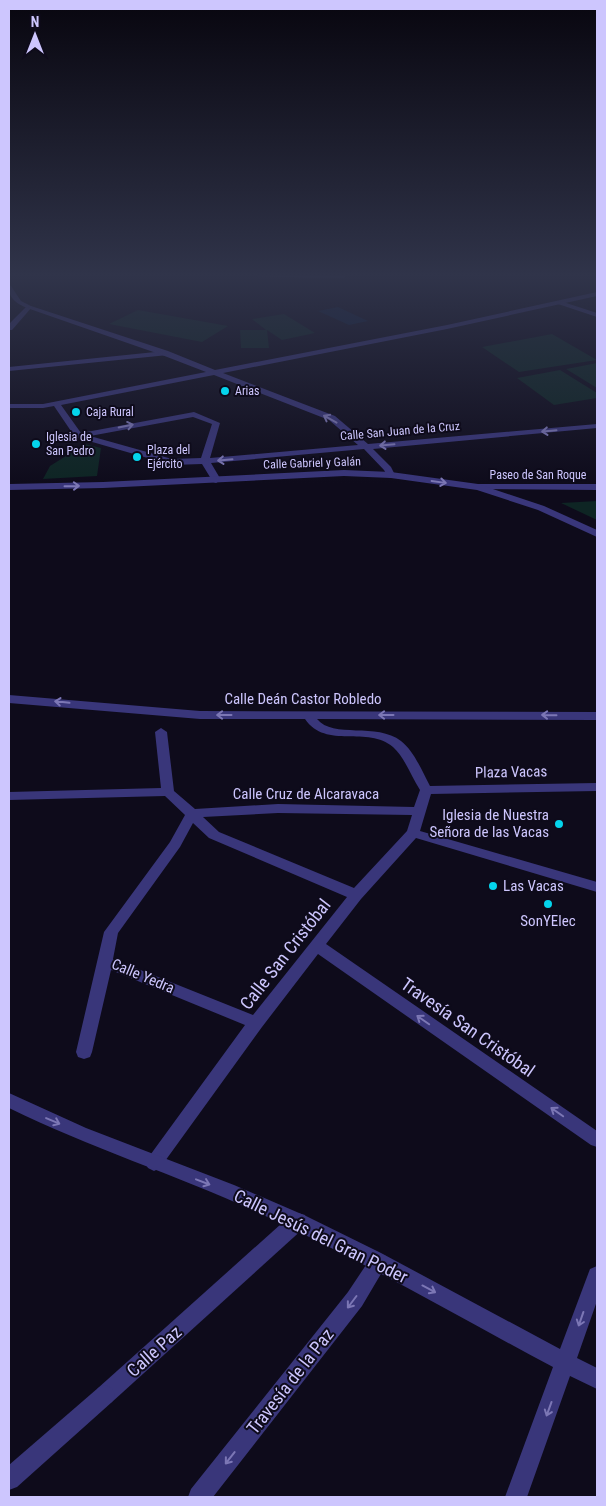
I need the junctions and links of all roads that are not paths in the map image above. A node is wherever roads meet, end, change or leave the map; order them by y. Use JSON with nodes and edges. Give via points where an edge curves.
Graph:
{"nodes":[{"id":1,"x":136,"y":343,"type":"edge"},
{"id":2,"x":357,"y":343,"type":"edge"},
{"id":3,"x":165,"y":353,"type":"junction"},
{"id":4,"x":9,"y":369,"type":"edge"},
{"id":5,"x":212,"y":372,"type":"junction"},
{"id":6,"x":56,"y":403,"type":"junction"},
{"id":7,"x":9,"y":406,"type":"edge"},
{"id":8,"x":597,"y":426,"type":"edge"},
{"id":9,"x":78,"y":435,"type":"junction"},
{"id":10,"x":366,"y":447,"type":"junction"},
{"id":11,"x":205,"y":461,"type":"junction"},
{"id":12,"x":391,"y":475,"type":"junction"},
{"id":13,"x":216,"y":480,"type":"junction"},
{"id":14,"x":9,"y":487,"type":"edge"},
{"id":15,"x":478,"y":487,"type":"junction"},
{"id":16,"x":597,"y":487,"type":"edge"},
{"id":17,"x":597,"y":534,"type":"edge"},
{"id":18,"x":9,"y":699,"type":"edge"},
{"id":19,"x":309,"y":715,"type":"junction"},
{"id":20,"x":597,"y":716,"type":"edge"},
{"id":21,"x":161,"y":732,"type":"dead end"},
{"id":22,"x":597,"y":787,"type":"edge"},
{"id":23,"x":426,"y":790,"type":"junction"},
{"id":24,"x":168,"y":792,"type":"junction"},
{"id":25,"x":9,"y":796,"type":"edge"},
{"id":26,"x":420,"y":811,"type":"junction"},
{"id":27,"x":192,"y":814,"type":"junction"},
{"id":28,"x":413,"y":833,"type":"junction"},
{"id":29,"x":597,"y":887,"type":"edge"},
{"id":30,"x":356,"y":895,"type":"junction"},
{"id":31,"x":317,"y":946,"type":"junction"},
{"id":32,"x":106,"y":962,"type":"junction"},
{"id":33,"x":256,"y":1023,"type":"junction"},
{"id":34,"x":84,"y":1052,"type":"dead end"},
{"id":35,"x":9,"y":1100,"type":"edge"},
{"id":36,"x":597,"y":1140,"type":"edge"},
{"id":37,"x":154,"y":1163,"type":"junction"},
{"id":38,"x":298,"y":1221,"type":"junction"},
{"id":39,"x":379,"y":1262,"type":"junction"},
{"id":40,"x":597,"y":1275,"type":"edge"},
{"id":41,"x":566,"y":1364,"type":"junction"},
{"id":42,"x":597,"y":1379,"type":"edge"},
{"id":43,"x":9,"y":1479,"type":"edge"},
{"id":44,"x":199,"y":1497,"type":"edge"},
{"id":45,"x":516,"y":1497,"type":"edge"}],
"edges":[{"from":1,"to":3,"type":"street"},
{"from":2,"to":5,"type":"street"},
{"from":3,"to":4,"type":"street"},
{"from":3,"to":5,"type":"street"},
{"from":5,"to":6,"type":"street"},
{"from":10,"to":5,"type":"street","one_way":true,"via":[[332,418]]},
{"from":6,"to":7,"type":"street"},
{"from":6,"to":9,"type":"street"},
{"from":8,"to":10,"type":"street","name":"Calle San Juan de la Cruz","one_way":true},
{"from":9,"to":11,"type":"street","via":[[172,462]]},
{"from":9,"to":11,"type":"street","one_way":true,"via":[[194,414],[216,423]]},
{"from":10,"to":11,"type":"street","name":"Calle San Juan de la Cruz","one_way":true},
{"from":10,"to":12,"type":"street"},
{"from":11,"to":13,"type":"street"},
{"from":12,"to":13,"type":"street","name":"Calle Gabriel y Galán","via":[[344,473]]},
{"from":12,"to":15,"type":"street","name":"Calle Gabriel y Galán","one_way":true},
{"from":14,"to":13,"type":"street","one_way":true},
{"from":15,"to":16,"type":"street","name":"Paseo de San Roque"},
{"from":15,"to":17,"type":"street","via":[[542,508]]},
{"from":19,"to":18,"type":"street","name":"Calle Deán Castor Robledo","one_way":true,"via":[[200,715]]},
{"from":20,"to":19,"type":"street","name":"Calle Deán Castor Robledo","one_way":true},
{"from":19,"to":23,"type":"street","via":[[316,725],[332,731],[368,732],[398,744]]},
{"from":21,"to":24,"type":"street"},
{"from":22,"to":23,"type":"street","name":"Plaza Vacas"},
{"from":23,"to":26,"type":"street"},
{"from":24,"to":25,"type":"street"},
{"from":24,"to":27,"type":"street"},
{"from":26,"to":27,"type":"street","name":"Calle Cruz de Alcaravaca","via":[[291,807],[239,808]]},
{"from":26,"to":28,"type":"street"},
{"from":27,"to":30,"type":"street","name":"Calle San Cristóbal","via":[[214,835]]},
{"from":27,"to":32,"type":"street","name":"Calle Yedra","via":[[175,844],[112,932]]},
{"from":28,"to":29,"type":"street"},
{"from":28,"to":30,"type":"street"},
{"from":30,"to":31,"type":"street","name":"Calle San Cristóbal"},
{"from":31,"to":33,"type":"street","name":"Calle San Cristóbal"},
{"from":36,"to":31,"type":"street","name":"Travesía San Cristóbal","one_way":true},
{"from":32,"to":33,"type":"street","name":"Calle Yedra"},
{"from":32,"to":34,"type":"street"},
{"from":33,"to":37,"type":"street","name":"Calle San Cristóbal"},
{"from":35,"to":37,"type":"street","name":"Calle Jesús del Gran Poder","one_way":true},
{"from":37,"to":38,"type":"street","name":"Calle Jesús del Gran Poder","one_way":true},
{"from":38,"to":39,"type":"street","name":"Calle Jesús del Gran Poder"},
{"from":38,"to":43,"type":"street","name":"Calle Paz"},
{"from":39,"to":41,"type":"street","name":"Calle Jesús del Gran Poder","one_way":true},
{"from":39,"to":44,"type":"street","name":"Travesía de la Paz","one_way":true,"via":[[355,1299]]},
{"from":40,"to":41,"type":"street","one_way":true},
{"from":41,"to":42,"type":"street","name":"Calle Jesús del Gran Poder"},
{"from":41,"to":45,"type":"street","one_way":true}]}
